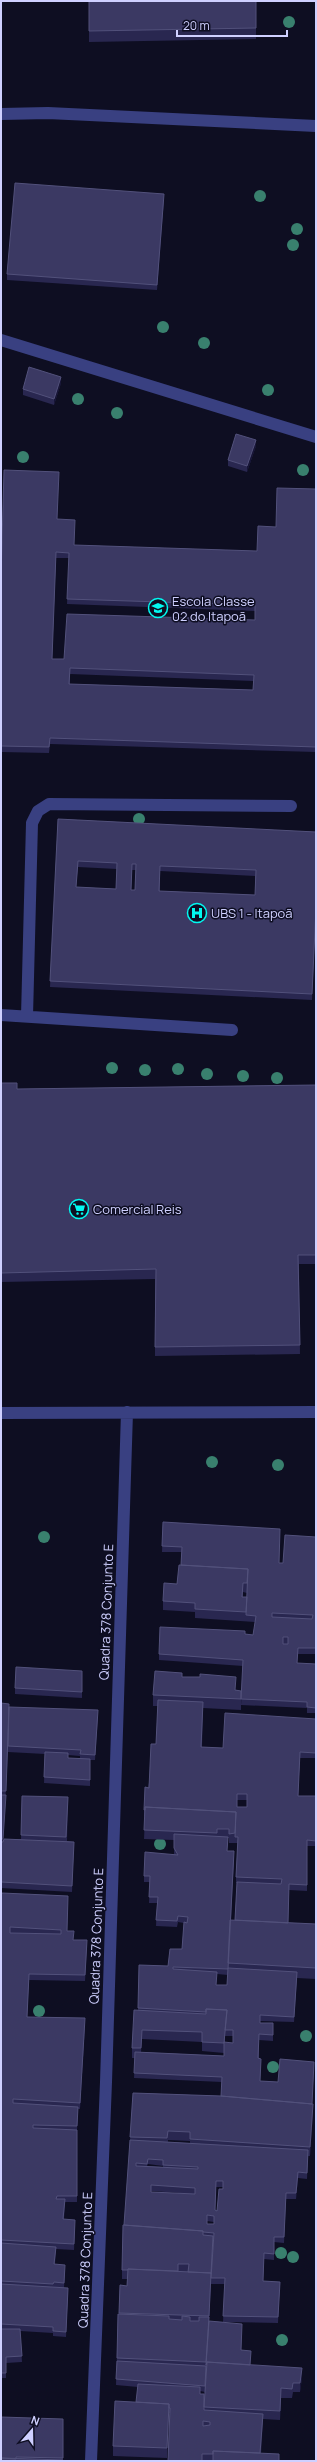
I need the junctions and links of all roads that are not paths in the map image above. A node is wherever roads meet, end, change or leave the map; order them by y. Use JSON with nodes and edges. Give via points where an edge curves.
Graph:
{"nodes":[{"id":1,"x":1,"y":114,"type":"edge"},
{"id":2,"x":316,"y":126,"type":"edge"},
{"id":3,"x":1,"y":340,"type":"edge"},
{"id":4,"x":316,"y":437,"type":"edge"},
{"id":5,"x":290,"y":806,"type":"dead end"},
{"id":6,"x":1,"y":1015,"type":"edge"},
{"id":7,"x":27,"y":1016,"type":"junction"},
{"id":8,"x":232,"y":1030,"type":"dead end"},
{"id":9,"x":127,"y":1412,"type":"junction"},
{"id":10,"x":316,"y":1412,"type":"edge"},
{"id":11,"x":1,"y":1413,"type":"edge"},
{"id":12,"x":91,"y":2461,"type":"edge"}],
"edges":[{"from":1,"to":2,"type":"street","via":[[48,113]]},
{"from":3,"to":4,"type":"street"},
{"from":5,"to":7,"type":"street","via":[[49,804],[38,811],[32,823]]},
{"from":6,"to":7,"type":"street"},
{"from":7,"to":8,"type":"street"},
{"from":9,"to":10,"type":"street"},
{"from":9,"to":11,"type":"street"},
{"from":9,"to":12,"type":"street","name":"Quadra 378 Conjunto E"}]}
